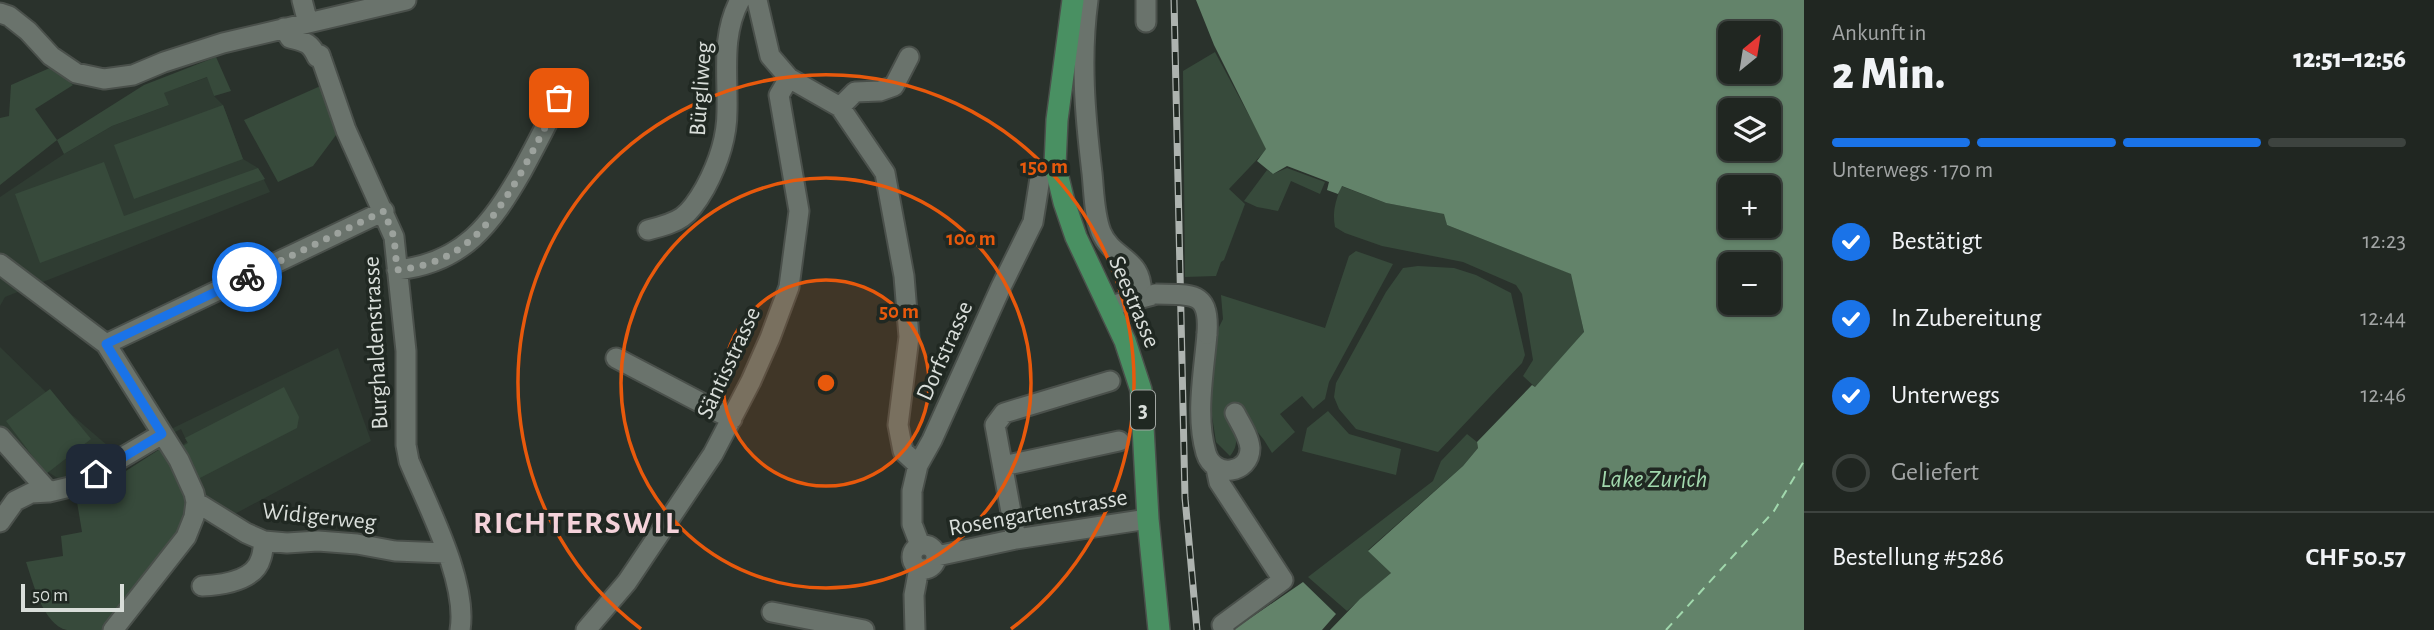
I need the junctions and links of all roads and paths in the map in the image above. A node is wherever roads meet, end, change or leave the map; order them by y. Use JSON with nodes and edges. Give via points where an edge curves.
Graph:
{"nodes":[{"id":1,"x":302,"y":0,"type":"edge"},
{"id":2,"x":406,"y":0,"type":"edge"},
{"id":3,"x":740,"y":0,"type":"edge"},
{"id":4,"x":757,"y":0,"type":"edge"},
{"id":5,"x":1073,"y":0,"type":"edge"},
{"id":6,"x":1088,"y":0,"type":"edge"},
{"id":7,"x":1146,"y":0,"type":"edge"},
{"id":8,"x":0,"y":13,"type":"edge"},
{"id":9,"x":1146,"y":22,"type":"dead end"},
{"id":10,"x":308,"y":23,"type":"junction"},
{"id":11,"x":284,"y":28,"type":"junction"},
{"id":12,"x":909,"y":57,"type":"dead end"},
{"id":13,"x":789,"y":78,"type":"junction"},
{"id":14,"x":559,"y":98,"type":"dead end"},
{"id":15,"x":840,"y":107,"type":"junction"},
{"id":16,"x":1040,"y":178,"type":"dead end"},
{"id":17,"x":384,"y":211,"type":"junction"},
{"id":18,"x":648,"y":230,"type":"dead end"},
{"id":19,"x":0,"y":264,"type":"edge"},
{"id":20,"x":397,"y":270,"type":"junction"},
{"id":21,"x":1148,"y":296,"type":"junction"},
{"id":22,"x":1110,"y":306,"type":"junction"},
{"id":23,"x":106,"y":344,"type":"junction"},
{"id":24,"x":616,"y":358,"type":"dead end"},
{"id":25,"x":1110,"y":381,"type":"dead end"},
{"id":26,"x":1235,"y":413,"type":"dead end"},
{"id":27,"x":732,"y":419,"type":"junction"},
{"id":28,"x":162,"y":434,"type":"junction"},
{"id":29,"x":0,"y":437,"type":"edge"},
{"id":30,"x":1119,"y":440,"type":"dead end"},
{"id":31,"x":918,"y":465,"type":"junction"},
{"id":32,"x":1003,"y":466,"type":"junction"},
{"id":33,"x":1216,"y":468,"type":"junction"},
{"id":34,"x":49,"y":492,"type":"junction"},
{"id":35,"x":196,"y":502,"type":"junction"},
{"id":36,"x":1148,"y":519,"type":"junction"},
{"id":37,"x":0,"y":522,"type":"edge"},
{"id":38,"x":1016,"y":539,"type":"junction"},
{"id":39,"x":264,"y":541,"type":"junction"},
{"id":40,"x":929,"y":550,"type":"junction"},
{"id":41,"x":446,"y":553,"type":"junction"},
{"id":42,"x":202,"y":586,"type":"dead end"},
{"id":43,"x":772,"y":612,"type":"dead end"},
{"id":44,"x":113,"y":630,"type":"edge"},
{"id":45,"x":460,"y":630,"type":"edge"},
{"id":46,"x":586,"y":630,"type":"edge"},
{"id":47,"x":864,"y":630,"type":"edge"},
{"id":48,"x":915,"y":630,"type":"edge"},
{"id":49,"x":1159,"y":630,"type":"edge"},
{"id":50,"x":1224,"y":630,"type":"edge"}],
"edges":[{"from":1,"to":10,"type":"street"},
{"from":2,"to":10,"type":"street"},
{"from":3,"to":18,"type":"street","name":"Bürgliweg","via":[[726,42],[727,114],[719,163],[697,201],[677,223]]},
{"from":4,"to":13,"type":"street","via":[[770,56]]},
{"from":5,"to":22,"type":"main road","name":"Seestrasse","number":"3","via":[[1055,165],[1076,237]]},
{"from":6,"to":21,"type":"street","via":[[1083,85],[1101,232],[1112,249],[1140,274]]},
{"from":7,"to":9,"type":"street"},
{"from":8,"to":11,"type":"street","via":[[76,73],[104,79],[133,75],[223,43]]},
{"from":10,"to":11,"type":"street"},
{"from":11,"to":17,"type":"street","name":"Burghaldenstrasse","via":[[290,38],[307,42],[320,56],[346,130]]},
{"from":12,"to":15,"type":"street","via":[[894,86],[855,92]]},
{"from":13,"to":15,"type":"street"},
{"from":13,"to":27,"type":"street","name":"Säntisstrasse","via":[[779,95],[799,211],[789,287]]},
{"from":14,"to":20,"type":"street","via":[[492,220],[441,260]]},
{"from":15,"to":31,"type":"street","via":[[885,173],[904,276],[909,337],[898,425],[903,451]]},
{"from":16,"to":31,"type":"street","name":"Dorfstrasse","via":[[1033,222]]},
{"from":17,"to":20,"type":"street","name":"Burghaldenstrasse","via":[[394,237]]},
{"from":17,"to":23,"type":"street"},
{"from":19,"to":23,"type":"street"},
{"from":20,"to":41,"type":"street","name":"Burghaldenstrasse","via":[[405,351],[406,445]]},
{"from":21,"to":22,"type":"street"},
{"from":21,"to":33,"type":"street","bridge":true,"via":[[1197,298],[1209,313],[1203,428],[1207,454]]},
{"from":22,"to":36,"type":"main road","name":"Seestrasse","number":"3","via":[[1141,390]]},
{"from":23,"to":28,"type":"street"},
{"from":24,"to":27,"type":"street"},
{"from":25,"to":32,"type":"street","via":[[1004,413],[995,425]]},
{"from":26,"to":33,"type":"street","via":[[1250,448],[1248,457],[1237,468]]},
{"from":27,"to":46,"type":"street","name":"Säntisstrasse","via":[[634,571]]},
{"from":28,"to":34,"type":"street","via":[[74,486]]},
{"from":28,"to":35,"type":"street","via":[[179,460]]},
{"from":29,"to":34,"type":"street"},
{"from":30,"to":32,"type":"street"},
{"from":31,"to":40,"type":"street","name":"Dorfstrasse","via":[[912,524]]},
{"from":32,"to":38,"type":"street"},
{"from":33,"to":50,"type":"street","via":[[1219,482],[1283,580],[1222,625]]},
{"from":34,"to":37,"type":"street","via":[[31,493],[15,501]]},
{"from":35,"to":39,"type":"street","name":"Widigerweg"},
{"from":35,"to":44,"type":"street","via":[[186,537]]},
{"from":36,"to":38,"type":"street","name":"Rosengartenstrasse"},
{"from":36,"to":49,"type":"main road","name":"Seestrasse","number":"3"},
{"from":38,"to":40,"type":"street","name":"Rosengartenstrasse"},
{"from":39,"to":41,"type":"street","name":"Widigerweg","via":[[318,541]]},
{"from":39,"to":42,"type":"street","via":[[261,561],[253,572],[225,585]]},
{"from":40,"to":48,"type":"street","via":[[932,567],[919,568],[914,595]]},
{"from":41,"to":45,"type":"street","name":"Burghaldenstrasse","via":[[458,584]]},
{"from":43,"to":47,"type":"street"}]}
